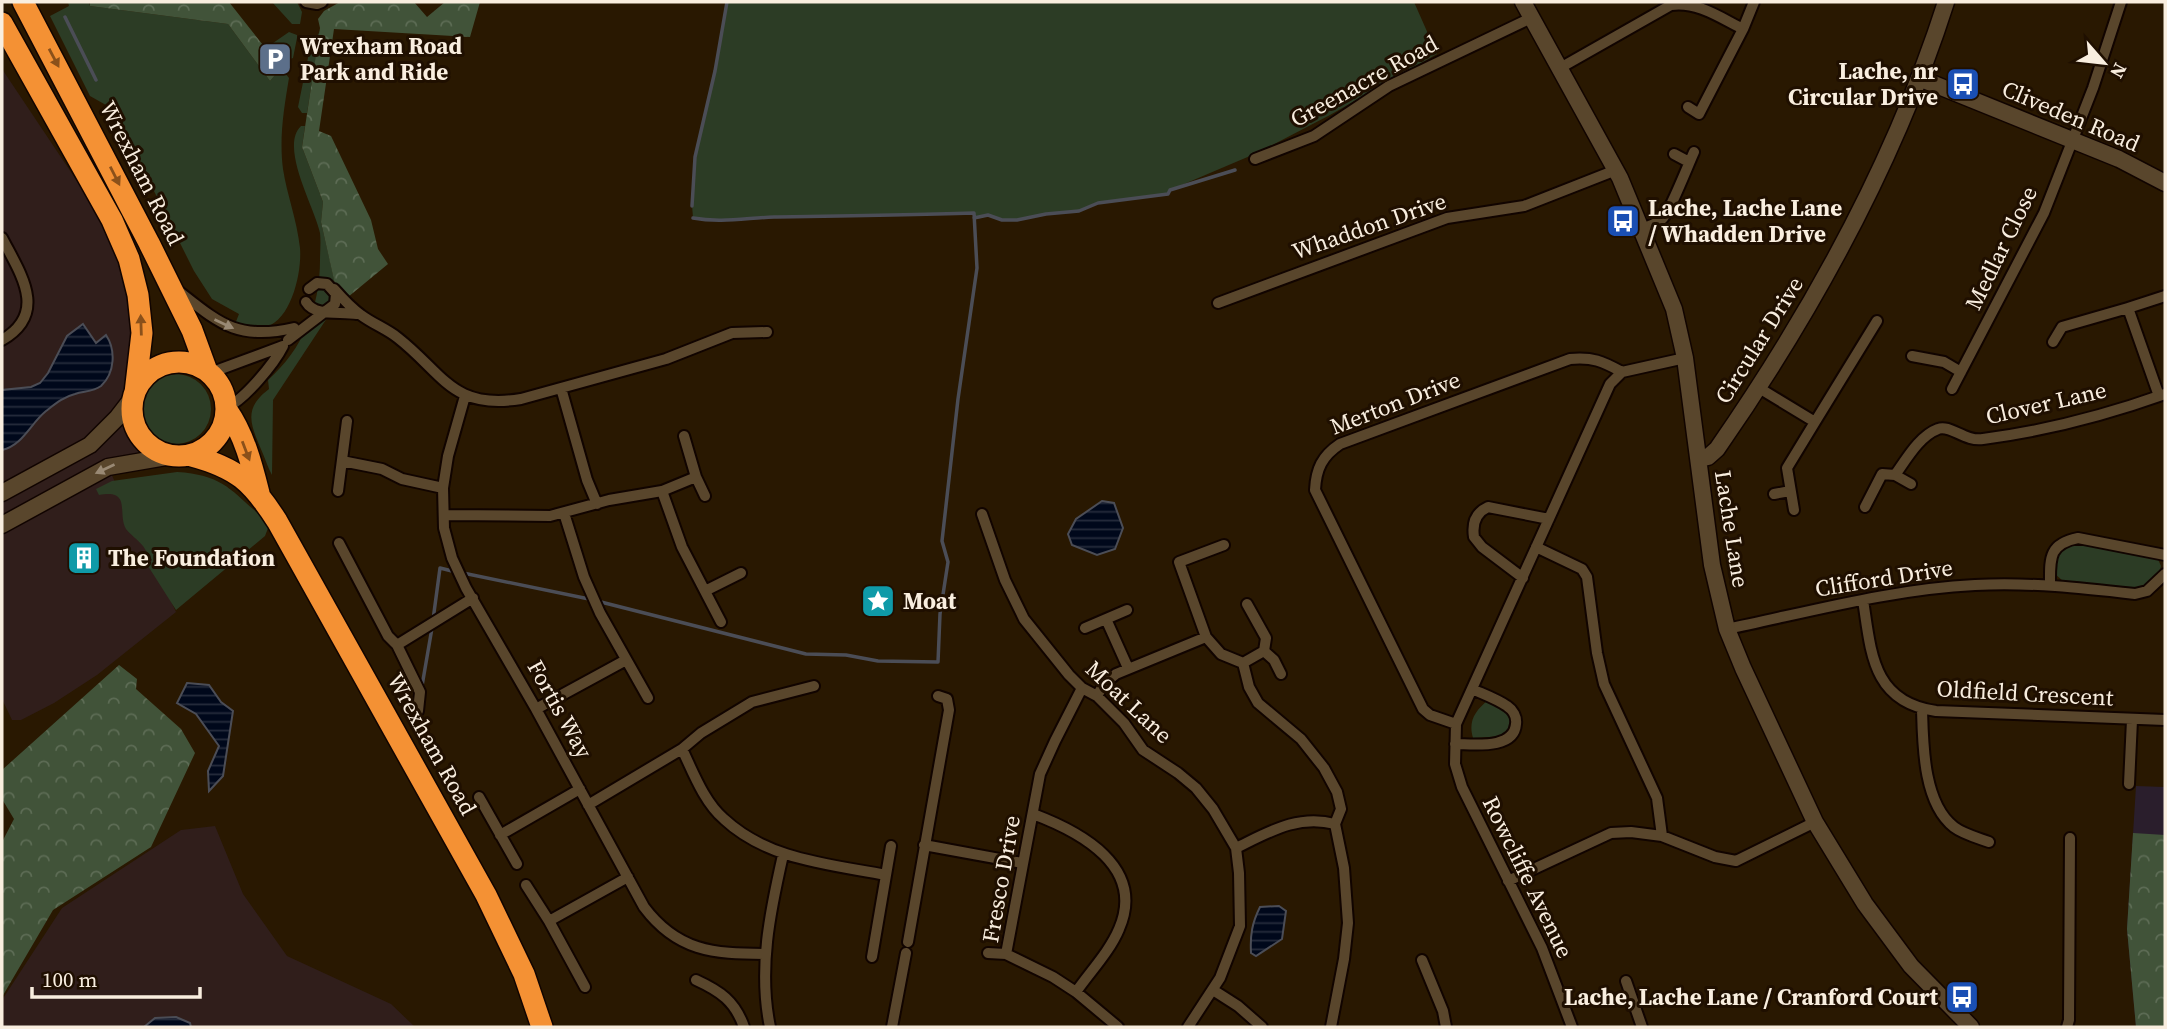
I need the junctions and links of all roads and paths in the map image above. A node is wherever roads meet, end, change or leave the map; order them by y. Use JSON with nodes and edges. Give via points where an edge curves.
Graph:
{"nodes":[{"id":1,"x":23,"y":2,"type":"edge"},
{"id":2,"x":306,"y":2,"type":"edge"},
{"id":3,"x":322,"y":2,"type":"edge"},
{"id":4,"x":1523,"y":2,"type":"edge"},
{"id":5,"x":1754,"y":2,"type":"edge"},
{"id":6,"x":1945,"y":2,"type":"edge"},
{"id":7,"x":2121,"y":2,"type":"edge"},
{"id":8,"x":1531,"y":18,"type":"junction"},
{"id":9,"x":2,"y":23,"type":"edge"},
{"id":10,"x":1743,"y":29,"type":"junction"},
{"id":11,"x":1560,"y":68,"type":"junction"},
{"id":12,"x":1919,"y":78,"type":"junction"},
{"id":13,"x":1688,"y":107,"type":"dead end"},
{"id":14,"x":2072,"y":140,"type":"junction"},
{"id":15,"x":1674,"y":155,"type":"dead end"},
{"id":16,"x":1255,"y":159,"type":"dead end"},
{"id":17,"x":1616,"y":170,"type":"junction"},
{"id":18,"x":2165,"y":183,"type":"edge"},
{"id":19,"x":1641,"y":229,"type":"junction"},
{"id":20,"x":2,"y":238,"type":"edge"},
{"id":21,"x":169,"y":284,"type":"junction"},
{"id":22,"x":309,"y":289,"type":"dead end"},
{"id":23,"x":334,"y":289,"type":"junction"},
{"id":24,"x":2165,"y":296,"type":"edge"},
{"id":25,"x":306,"y":302,"type":"dead end"},
{"id":26,"x":1218,"y":303,"type":"dead end"},
{"id":27,"x":2128,"y":308,"type":"junction"},
{"id":28,"x":328,"y":311,"type":"junction"},
{"id":29,"x":360,"y":315,"type":"junction"},
{"id":30,"x":1877,"y":321,"type":"dead end"},
{"id":31,"x":294,"y":328,"type":"dead end"},
{"id":32,"x":2046,"y":330,"type":"dead end"},
{"id":33,"x":767,"y":331,"type":"dead end"},
{"id":34,"x":2,"y":340,"type":"edge"},
{"id":35,"x":288,"y":340,"type":"dead end"},
{"id":36,"x":1912,"y":356,"type":"dead end"},
{"id":37,"x":1685,"y":358,"type":"junction"},
{"id":38,"x":209,"y":372,"type":"junction"},
{"id":39,"x":1622,"y":372,"type":"junction"},
{"id":40,"x":1961,"y":372,"type":"junction"},
{"id":41,"x":561,"y":388,"type":"junction"},
{"id":42,"x":1759,"y":388,"type":"junction"},
{"id":43,"x":1952,"y":389,"type":"dead end"},
{"id":44,"x":134,"y":394,"type":"junction"},
{"id":45,"x":2162,"y":395,"type":"edge"},
{"id":46,"x":465,"y":396,"type":"junction"},
{"id":47,"x":227,"y":409,"type":"junction"},
{"id":48,"x":347,"y":421,"type":"dead end"},
{"id":49,"x":1815,"y":422,"type":"junction"},
{"id":50,"x":684,"y":436,"type":"dead end"},
{"id":51,"x":182,"y":456,"type":"junction"},
{"id":52,"x":1699,"y":459,"type":"junction"},
{"id":53,"x":342,"y":461,"type":"junction"},
{"id":54,"x":1895,"y":475,"type":"junction"},
{"id":55,"x":696,"y":477,"type":"junction"},
{"id":56,"x":1910,"y":484,"type":"dead end"},
{"id":57,"x":443,"y":488,"type":"junction"},
{"id":58,"x":338,"y":491,"type":"dead end"},
{"id":59,"x":662,"y":491,"type":"junction"},
{"id":60,"x":1790,"y":491,"type":"junction"},
{"id":61,"x":2,"y":493,"type":"edge"},
{"id":62,"x":259,"y":494,"type":"junction"},
{"id":63,"x":1774,"y":494,"type":"dead end"},
{"id":64,"x":705,"y":496,"type":"dead end"},
{"id":65,"x":597,"y":503,"type":"junction"},
{"id":66,"x":1865,"y":507,"type":"dead end"},
{"id":67,"x":1794,"y":510,"type":"dead end"},
{"id":68,"x":564,"y":513,"type":"junction"},
{"id":69,"x":444,"y":514,"type":"junction"},
{"id":70,"x":982,"y":514,"type":"dead end"},
{"id":71,"x":1549,"y":519,"type":"junction"},
{"id":72,"x":2,"y":525,"type":"edge"},
{"id":73,"x":339,"y":543,"type":"dead end"},
{"id":74,"x":1224,"y":545,"type":"dead end"},
{"id":75,"x":1536,"y":547,"type":"junction"},
{"id":76,"x":2165,"y":555,"type":"edge"},
{"id":77,"x":741,"y":573,"type":"dead end"},
{"id":78,"x":2165,"y":575,"type":"edge"},
{"id":79,"x":1523,"y":578,"type":"junction"},
{"id":80,"x":2050,"y":585,"type":"junction"},
{"id":81,"x":705,"y":591,"type":"junction"},
{"id":82,"x":473,"y":598,"type":"junction"},
{"id":83,"x":1863,"y":600,"type":"junction"},
{"id":84,"x":1247,"y":604,"type":"dead end"},
{"id":85,"x":1127,"y":610,"type":"dead end"},
{"id":86,"x":1106,"y":619,"type":"junction"},
{"id":87,"x":721,"y":622,"type":"dead end"},
{"id":88,"x":1085,"y":628,"type":"dead end"},
{"id":89,"x":1727,"y":629,"type":"junction"},
{"id":90,"x":1206,"y":637,"type":"junction"},
{"id":91,"x":397,"y":645,"type":"junction"},
{"id":92,"x":1264,"y":651,"type":"junction"},
{"id":93,"x":626,"y":660,"type":"junction"},
{"id":94,"x":1243,"y":663,"type":"junction"},
{"id":95,"x":1128,"y":668,"type":"junction"},
{"id":96,"x":1281,"y":674,"type":"dead end"},
{"id":97,"x":814,"y":686,"type":"dead end"},
{"id":98,"x":1082,"y":688,"type":"junction"},
{"id":99,"x":1472,"y":689,"type":"junction"},
{"id":100,"x":938,"y":695,"type":"dead end"},
{"id":101,"x":1097,"y":696,"type":"junction"},
{"id":102,"x":648,"y":698,"type":"dead end"},
{"id":103,"x":536,"y":709,"type":"junction"},
{"id":104,"x":1922,"y":709,"type":"junction"},
{"id":105,"x":418,"y":711,"type":"dead end"},
{"id":106,"x":2132,"y":720,"type":"junction"},
{"id":107,"x":2165,"y":720,"type":"edge"},
{"id":108,"x":1457,"y":724,"type":"junction"},
{"id":109,"x":1455,"y":744,"type":"junction"},
{"id":110,"x":681,"y":749,"type":"junction"},
{"id":111,"x":2129,"y":784,"type":"dead end"},
{"id":112,"x":580,"y":789,"type":"junction"},
{"id":113,"x":479,"y":797,"type":"dead end"},
{"id":114,"x":588,"y":805,"type":"junction"},
{"id":115,"x":1033,"y":814,"type":"junction"},
{"id":116,"x":1815,"y":822,"type":"junction"},
{"id":117,"x":1335,"y":824,"type":"junction"},
{"id":118,"x":500,"y":835,"type":"junction"},
{"id":119,"x":1662,"y":836,"type":"junction"},
{"id":120,"x":2070,"y":838,"type":"dead end"},
{"id":121,"x":1989,"y":842,"type":"dead end"},
{"id":122,"x":924,"y":845,"type":"junction"},
{"id":123,"x":891,"y":846,"type":"dead end"},
{"id":124,"x":1236,"y":848,"type":"junction"},
{"id":125,"x":783,"y":855,"type":"junction"},
{"id":126,"x":1022,"y":863,"type":"junction"},
{"id":127,"x":517,"y":864,"type":"dead end"},
{"id":128,"x":886,"y":875,"type":"junction"},
{"id":129,"x":628,"y":877,"type":"junction"},
{"id":130,"x":1508,"y":881,"type":"junction"},
{"id":131,"x":526,"y":885,"type":"dead end"},
{"id":132,"x":549,"y":921,"type":"junction"},
{"id":133,"x":988,"y":953,"type":"dead end"},
{"id":134,"x":765,"y":954,"type":"junction"},
{"id":135,"x":1006,"y":954,"type":"junction"},
{"id":136,"x":872,"y":957,"type":"dead end"},
{"id":137,"x":1422,"y":960,"type":"dead end"},
{"id":138,"x":696,"y":980,"type":"dead end"},
{"id":139,"x":1626,"y":981,"type":"dead end"},
{"id":140,"x":585,"y":987,"type":"dead end"},
{"id":141,"x":1213,"y":990,"type":"junction"},
{"id":142,"x":1076,"y":992,"type":"junction"},
{"id":143,"x":542,"y":1027,"type":"edge"},
{"id":144,"x":744,"y":1027,"type":"edge"},
{"id":145,"x":770,"y":1027,"type":"edge"},
{"id":146,"x":892,"y":1027,"type":"edge"},
{"id":147,"x":1118,"y":1027,"type":"edge"},
{"id":148,"x":1188,"y":1027,"type":"edge"},
{"id":149,"x":1262,"y":1027,"type":"edge"},
{"id":150,"x":1331,"y":1027,"type":"edge"},
{"id":151,"x":1446,"y":1027,"type":"edge"},
{"id":152,"x":1572,"y":1027,"type":"edge"},
{"id":153,"x":1642,"y":1027,"type":"edge"},
{"id":154,"x":1971,"y":1027,"type":"edge"},
{"id":155,"x":2067,"y":1027,"type":"edge"}],
"edges":[{"from":1,"to":21,"type":"highway","name":"Wrexham Road","one_way":true},
{"from":2,"to":3,"type":"street"},
{"from":4,"to":8,"type":"street","name":"Lache Lane"},
{"from":5,"to":10,"type":"street"},
{"from":6,"to":12,"type":"street","name":"Circular Drive"},
{"from":7,"to":14,"type":"street","name":"Medlar Close"},
{"from":8,"to":11,"type":"street","name":"Lache Lane"},
{"from":8,"to":16,"type":"street","name":"Greenacre Road","via":[[1389,86],[1314,135]]},
{"from":44,"to":9,"type":"highway","one_way":true,"via":[[142,333],[129,259],[112,220]]},
{"from":10,"to":11,"type":"street","via":[[1698,7],[1671,5]]},
{"from":10,"to":13,"type":"street","via":[[1699,114]]},
{"from":11,"to":17,"type":"street","name":"Lache Lane"},
{"from":12,"to":14,"type":"street","name":"Cliveden Road"},
{"from":12,"to":42,"type":"street","name":"Circular Drive","via":[[1841,250]]},
{"from":14,"to":18,"type":"street","name":"Cliveden Road"},
{"from":14,"to":40,"type":"street","name":"Medlar Close","via":[[2045,213]]},
{"from":15,"to":19,"type":"street","via":[[1691,157],[1671,209]]},
{"from":17,"to":19,"type":"street","name":"Lache Lane"},
{"from":17,"to":26,"type":"street","name":"Whaddon Drive","via":[[1524,206],[1447,218]]},
{"from":19,"to":37,"type":"street","name":"Lache Lane","via":[[1674,309]]},
{"from":20,"to":34,"type":"street","via":[[26,282],[29,301],[20,325]]},
{"from":21,"to":31,"type":"street","one_way":true,"via":[[212,318],[236,329],[274,333]]},
{"from":21,"to":38,"type":"highway","name":"Wrexham Road"},
{"from":22,"to":23,"type":"street","via":[[322,282]]},
{"from":23,"to":28,"type":"street","via":[[335,304]]},
{"from":23,"to":29,"type":"street"},
{"from":24,"to":27,"type":"street"},
{"from":25,"to":28,"type":"street","via":[[317,312]]},
{"from":27,"to":32,"type":"street","via":[[2062,327],[2055,339]]},
{"from":27,"to":45,"type":"street"},
{"from":28,"to":29,"type":"street"},
{"from":28,"to":35,"type":"street"},
{"from":29,"to":46,"type":"street","via":[[396,336]]},
{"from":30,"to":49,"type":"street"},
{"from":33,"to":41,"type":"street","via":[[732,333],[666,359]]},
{"from":36,"to":40,"type":"street","via":[[1944,362]]},
{"from":37,"to":39,"type":"street"},
{"from":37,"to":52,"type":"street","name":"Lache Lane"},
{"from":38,"to":44,"type":"highway","via":[[188,362],[172,362],[149,373]]},
{"from":38,"to":47,"type":"highway","via":[[224,394]]},
{"from":38,"to":47,"type":"street","via":[[283,346],[272,367]]},
{"from":39,"to":71,"type":"street","name":"Rowcliffe Avenue","via":[[1610,384]]},
{"from":39,"to":108,"type":"street","name":"Merton Drive","via":[[1590,358],[1570,359],[1339,444],[1320,464],[1315,490],[1423,709]]},
{"from":40,"to":43,"type":"street","name":"Medlar Close"},
{"from":41,"to":46,"type":"street","via":[[500,402]]},
{"from":41,"to":65,"type":"street"},
{"from":42,"to":49,"type":"street"},
{"from":42,"to":52,"type":"street","name":"Circular Drive","via":[[1717,449]]},
{"from":44,"to":51,"type":"highway","via":[[132,416],[147,445]]},
{"from":44,"to":61,"type":"street","via":[[90,445]]},
{"from":45,"to":54,"type":"street","name":"Clover Lane","via":[[2076,422],[1982,439],[1964,438],[1946,427],[1937,429],[1917,444]]},
{"from":46,"to":57,"type":"street","name":"Fortis Way"},
{"from":47,"to":51,"type":"highway","via":[[216,440],[204,450]]},
{"from":47,"to":62,"type":"highway","name":"Wrexham Road","one_way":true},
{"from":48,"to":53,"type":"street"},
{"from":49,"to":60,"type":"street","via":[[1787,468]]},
{"from":50,"to":55,"type":"street"},
{"from":51,"to":62,"type":"highway","name":"Wrexham Road","via":[[226,468]]},
{"from":51,"to":72,"type":"street","one_way":true,"via":[[108,467]]},
{"from":52,"to":89,"type":"street","name":"Lache Lane","via":[[1712,565]]},
{"from":53,"to":57,"type":"street"},
{"from":53,"to":58,"type":"street"},
{"from":54,"to":56,"type":"street"},
{"from":54,"to":66,"type":"street","via":[[1882,474]]},
{"from":55,"to":59,"type":"street"},
{"from":55,"to":64,"type":"street"},
{"from":57,"to":69,"type":"street","name":"Fortis Way"},
{"from":59,"to":65,"type":"street"},
{"from":59,"to":81,"type":"street","via":[[682,547]]},
{"from":60,"to":63,"type":"street"},
{"from":60,"to":67,"type":"street"},
{"from":62,"to":143,"type":"highway","name":"Wrexham Road","via":[[486,895],[524,974]]},
{"from":65,"to":68,"type":"street"},
{"from":68,"to":69,"type":"street","via":[[525,517]]},
{"from":68,"to":93,"type":"street","via":[[584,577]]},
{"from":69,"to":82,"type":"street","name":"Fortis Way","via":[[452,558]]},
{"from":70,"to":98,"type":"street","name":"Moat Lane","via":[[1024,619]]},
{"from":71,"to":75,"type":"street","name":"Rowcliffe Avenue"},
{"from":71,"to":79,"type":"street","via":[[1488,507],[1475,520],[1474,537],[1482,547]]},
{"from":73,"to":91,"type":"street","via":[[387,636]]},
{"from":74,"to":90,"type":"street","via":[[1179,562]]},
{"from":75,"to":79,"type":"street","name":"Rowcliffe Avenue"},
{"from":75,"to":119,"type":"street","via":[[1582,569],[1587,577],[1604,684],[1657,798]]},
{"from":76,"to":80,"type":"street","via":[[2078,538],[2065,541],[2050,560]]},
{"from":77,"to":81,"type":"street"},
{"from":78,"to":80,"type":"street","name":"Clifford Drive","via":[[2147,591],[2135,594]]},
{"from":79,"to":99,"type":"street","name":"Rowcliffe Avenue"},
{"from":80,"to":83,"type":"street","name":"Clifford Drive","via":[[1976,585]]},
{"from":81,"to":87,"type":"street"},
{"from":82,"to":91,"type":"street"},
{"from":82,"to":103,"type":"street","name":"Fortis Way"},
{"from":83,"to":89,"type":"street","name":"Clifford Drive"},
{"from":83,"to":104,"type":"street","name":"Oldfield Crescent","via":[[1873,664],[1900,697]]},
{"from":84,"to":92,"type":"street","via":[[1266,638]]},
{"from":85,"to":86,"type":"street"},
{"from":86,"to":88,"type":"street"},
{"from":86,"to":95,"type":"street"},
{"from":89,"to":116,"type":"street","name":"Lache Lane"},
{"from":90,"to":94,"type":"street","via":[[1222,654]]},
{"from":90,"to":95,"type":"street"},
{"from":91,"to":105,"type":"street","via":[[420,692]]},
{"from":92,"to":94,"type":"street"},
{"from":92,"to":96,"type":"street"},
{"from":93,"to":102,"type":"street"},
{"from":93,"to":103,"type":"street"},
{"from":94,"to":117,"type":"street","via":[[1248,687],[1258,703],[1301,739],[1324,768],[1341,810]]},
{"from":95,"to":101,"type":"street","via":[[1104,684]]},
{"from":97,"to":110,"type":"street","via":[[752,702]]},
{"from":98,"to":101,"type":"street","name":"Moat Lane"},
{"from":98,"to":115,"type":"street","name":"Fresco Drive","via":[[1040,774]]},
{"from":99,"to":108,"type":"street","name":"Rowcliffe Avenue"},
{"from":99,"to":109,"type":"street","via":[[1507,706],[1516,718],[1515,729],[1501,742]]},
{"from":100,"to":122,"type":"street","via":[[947,699],[949,710]]},
{"from":101,"to":124,"type":"street","name":"Moat Lane","via":[[1143,750],[1196,788]]},
{"from":103,"to":112,"type":"street","name":"Fortis Way"},
{"from":104,"to":106,"type":"street","name":"Oldfield Crescent"},
{"from":104,"to":121,"type":"street","via":[[1923,758],[1942,816],[1956,828]]},
{"from":106,"to":107,"type":"street","name":"Oldfield Crescent"},
{"from":106,"to":111,"type":"street","name":"Oldfield Crescent"},
{"from":108,"to":109,"type":"street","name":"Rowcliffe Avenue"},
{"from":109,"to":130,"type":"street","name":"Rowcliffe Avenue","via":[[1462,787]]},
{"from":110,"to":114,"type":"street"},
{"from":110,"to":125,"type":"street","via":[[722,818],[754,842]]},
{"from":112,"to":114,"type":"street","name":"Fortis Way"},
{"from":112,"to":118,"type":"street"},
{"from":113,"to":118,"type":"street"},
{"from":114,"to":129,"type":"street","name":"Fortis Way"},
{"from":115,"to":126,"type":"street","name":"Fresco Drive"},
{"from":115,"to":142,"type":"street","via":[[1094,845],[1116,867],[1122,885],[1125,908],[1118,931]]},
{"from":116,"to":119,"type":"street","via":[[1736,861]]},
{"from":116,"to":154,"type":"street","name":"Lache Lane","via":[[1865,904],[1912,966]]},
{"from":117,"to":124,"type":"street","via":[[1300,820]]},
{"from":117,"to":150,"type":"street","via":[[1348,923]]},
{"from":118,"to":127,"type":"street"},
{"from":119,"to":130,"type":"street","via":[[1611,833]]},
{"from":120,"to":155,"type":"street"},
{"from":122,"to":126,"type":"street"},
{"from":122,"to":146,"type":"street"},
{"from":123,"to":128,"type":"street"},
{"from":124,"to":141,"type":"street","name":"Moat Lane","via":[[1240,926]]},
{"from":125,"to":128,"type":"street"},
{"from":125,"to":134,"type":"street"},
{"from":126,"to":135,"type":"street","name":"Fresco Drive"},
{"from":128,"to":136,"type":"street"},
{"from":129,"to":132,"type":"street"},
{"from":129,"to":134,"type":"street","name":"Fortis Way","via":[[650,916],[672,936],[711,951]]},
{"from":130,"to":152,"type":"street","name":"Rowcliffe Avenue","via":[[1542,948]]},
{"from":131,"to":132,"type":"street"},
{"from":132,"to":140,"type":"street"},
{"from":133,"to":135,"type":"street"},
{"from":134,"to":145,"type":"street"},
{"from":135,"to":142,"type":"street","name":"Fresco Drive"},
{"from":137,"to":151,"type":"street"},
{"from":138,"to":144,"type":"street","via":[[725,995]]},
{"from":139,"to":153,"type":"street"},
{"from":141,"to":148,"type":"street","name":"Moat Lane"},
{"from":141,"to":149,"type":"street"},
{"from":142,"to":147,"type":"street","name":"Fresco Drive"}]}
